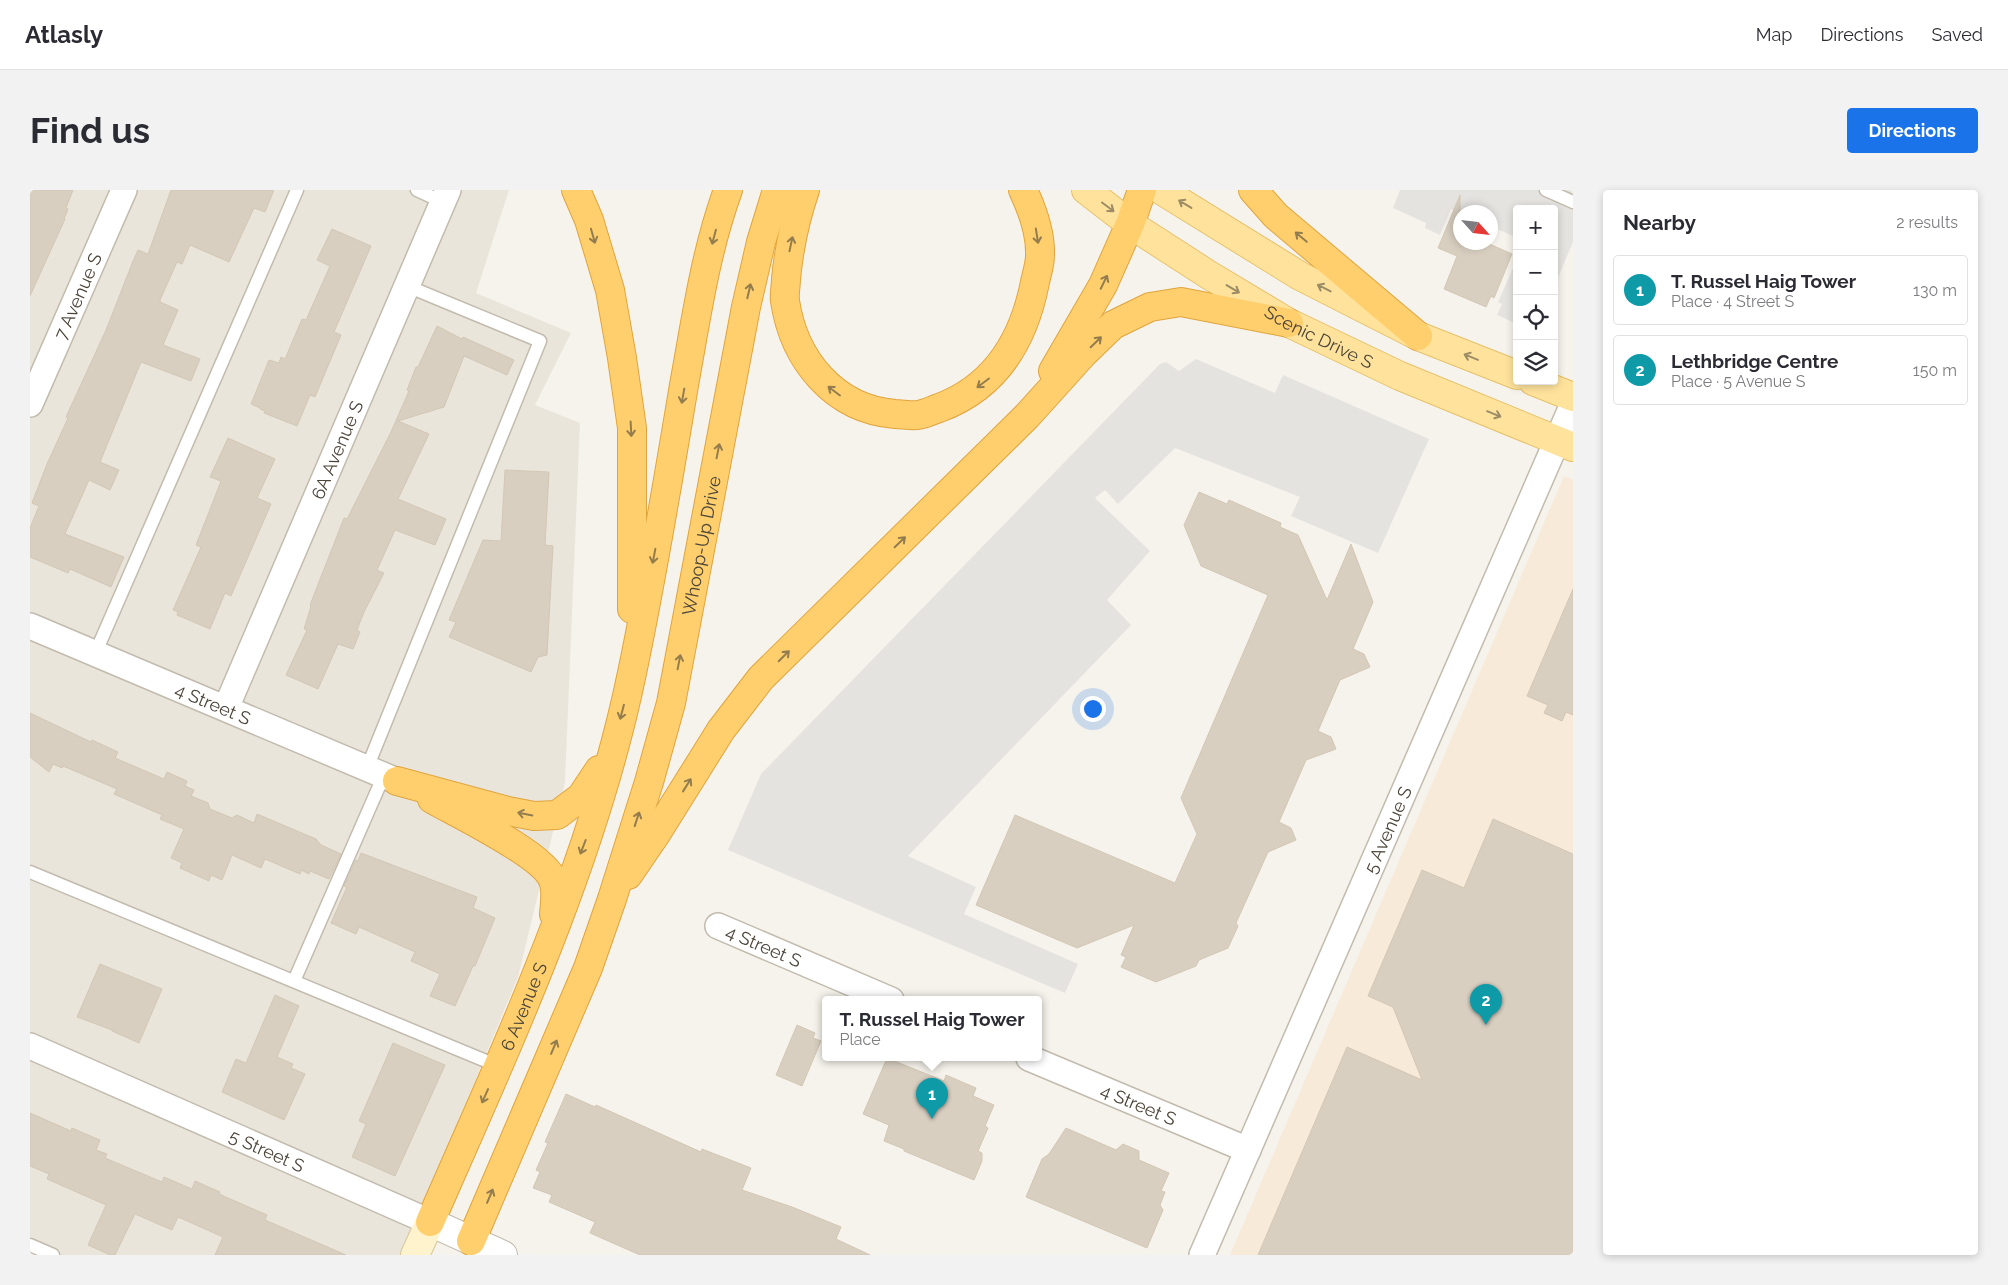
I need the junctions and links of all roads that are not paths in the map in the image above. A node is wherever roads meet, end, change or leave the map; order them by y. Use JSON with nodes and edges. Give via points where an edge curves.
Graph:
{"nodes":[{"id":1,"x":124,"y":190,"type":"edge"},
{"id":2,"x":297,"y":190,"type":"edge"},
{"id":3,"x":417,"y":190,"type":"edge"},
{"id":4,"x":576,"y":190,"type":"edge"},
{"id":5,"x":728,"y":190,"type":"edge"},
{"id":6,"x":777,"y":190,"type":"edge"},
{"id":7,"x":805,"y":190,"type":"edge"},
{"id":8,"x":1023,"y":190,"type":"edge"},
{"id":9,"x":1086,"y":190,"type":"edge"},
{"id":10,"x":1142,"y":190,"type":"edge"},
{"id":11,"x":1161,"y":190,"type":"edge"},
{"id":12,"x":1253,"y":190,"type":"edge"},
{"id":13,"x":1546,"y":190,"type":"edge"},
{"id":14,"x":446,"y":196,"type":"edge"},
{"id":15,"x":1573,"y":202,"type":"edge"},
{"id":16,"x":1130,"y":224,"type":"junction"},
{"id":17,"x":407,"y":286,"type":"junction"},
{"id":18,"x":1289,"y":323,"type":"junction"},
{"id":19,"x":1418,"y":336,"type":"junction"},
{"id":20,"x":1513,"y":373,"type":"edge"},
{"id":21,"x":1543,"y":385,"type":"edge"},
{"id":22,"x":1573,"y":397,"type":"edge"},
{"id":23,"x":30,"y":404,"type":"edge"},
{"id":24,"x":1573,"y":404,"type":"edge"},
{"id":25,"x":1027,"y":416,"type":"junction"},
{"id":26,"x":1565,"y":444,"type":"edge"},
{"id":27,"x":30,"y":626,"type":"edge"},
{"id":28,"x":96,"y":654,"type":"junction"},
{"id":29,"x":632,"y":674,"type":"junction"},
{"id":30,"x":226,"y":708,"type":"junction"},
{"id":31,"x":612,"y":750,"type":"junction"},
{"id":32,"x":383,"y":774,"type":"junction"},
{"id":33,"x":30,"y":872,"type":"edge"},
{"id":34,"x":612,"y":899,"type":"junction"},
{"id":35,"x":718,"y":926,"type":"dead end"},
{"id":36,"x":553,"y":932,"type":"junction"},
{"id":37,"x":294,"y":981,"type":"junction"},
{"id":38,"x":882,"y":996,"type":"edge"},
{"id":39,"x":30,"y":1046,"type":"edge"},
{"id":40,"x":1035,"y":1061,"type":"edge"},
{"id":41,"x":498,"y":1066,"type":"junction"},
{"id":42,"x":1248,"y":1150,"type":"junction"},
{"id":43,"x":430,"y":1222,"type":"junction"},
{"id":44,"x":30,"y":1246,"type":"edge"},
{"id":45,"x":468,"y":1248,"type":"edge"},
{"id":46,"x":53,"y":1255,"type":"edge"},
{"id":47,"x":415,"y":1255,"type":"edge"},
{"id":48,"x":503,"y":1255,"type":"edge"},
{"id":49,"x":1202,"y":1255,"type":"edge"}],
"edges":[{"from":1,"to":23,"type":"street","name":"7 Avenue S"},
{"from":2,"to":28,"type":"lane"},
{"from":3,"to":14,"type":"lane"},
{"from":4,"to":29,"type":"highway","one_way":true,"via":[[589,220],[610,290],[632,428]]},
{"from":5,"to":29,"type":"highway","one_way":true,"via":[[704,274]]},
{"from":34,"to":6,"type":"highway","name":"Whoop-Up Drive","one_way":true,"via":[[671,704],[744,316]]},
{"from":8,"to":7,"type":"highway","one_way":true,"via":[[1034,212],[1040,255],[1030,308],[1015,343],[989,378],[960,400],[918,415],[883,413],[852,403],[829,387],[807,361],[794,337],[784,300],[788,256]]},
{"from":9,"to":16,"type":"main road","name":"Scenic Drive S","one_way":true},
{"from":10,"to":16,"type":"highway"},
{"from":19,"to":11,"type":"main road","one_way":true,"via":[[1300,276]]},
{"from":19,"to":12,"type":"highway","one_way":true,"via":[[1276,216]]},
{"from":13,"to":15,"type":"lane"},
{"from":14,"to":17,"type":"street","name":"6A Avenue S"},
{"from":16,"to":18,"type":"main road","name":"Scenic Drive S","one_way":true},
{"from":25,"to":16,"type":"highway","one_way":true,"via":[[1102,285]]},
{"from":17,"to":30,"type":"street","name":"6A Avenue S"},
{"from":17,"to":32,"type":"lane","via":[[540,341]]},
{"from":25,"to":18,"type":"highway","one_way":true,"via":[[1113,325],[1150,307],[1181,302]]},
{"from":18,"to":26,"type":"main road","name":"Scenic Drive S","one_way":true,"via":[[1400,376]]},
{"from":20,"to":19,"type":"main road","one_way":true},
{"from":21,"to":22,"type":"main road"},
{"from":24,"to":26,"type":"street","name":"5 Avenue S"},
{"from":34,"to":25,"type":"highway","one_way":true,"via":[[721,730],[761,678]]},
{"from":26,"to":42,"type":"street","name":"5 Avenue S"},
{"from":27,"to":28,"type":"street","name":"4 Street S"},
{"from":28,"to":30,"type":"street","name":"4 Street S"},
{"from":29,"to":31,"type":"highway","one_way":true},
{"from":30,"to":32,"type":"street","name":"4 Street S"},
{"from":31,"to":32,"type":"highway","one_way":true,"via":[[581,798],[557,815],[534,816],[508,811]]},
{"from":31,"to":36,"type":"highway","name":"6 Avenue S","one_way":true,"via":[[588,834]]},
{"from":32,"to":36,"type":"highway","via":[[496,835],[542,865],[553,880]]},
{"from":32,"to":37,"type":"lane"},
{"from":33,"to":37,"type":"lane"},
{"from":45,"to":34,"type":"highway","one_way":true,"via":[[588,968]]},
{"from":35,"to":38,"type":"street","name":"4 Street S"},
{"from":36,"to":41,"type":"highway","name":"6 Avenue S"},
{"from":37,"to":41,"type":"lane"},
{"from":39,"to":43,"type":"street","name":"5 Street S"},
{"from":40,"to":42,"type":"street","name":"4 Street S"},
{"from":41,"to":43,"type":"highway","name":"6 Avenue S","one_way":true},
{"from":42,"to":49,"type":"street","name":"5 Avenue S"},
{"from":43,"to":45,"type":"street","name":"5 Street S"},
{"from":43,"to":47,"type":"main road","name":"6 Avenue S"},
{"from":44,"to":46,"type":"lane"},
{"from":45,"to":48,"type":"street","name":"5 Street S"}]}
